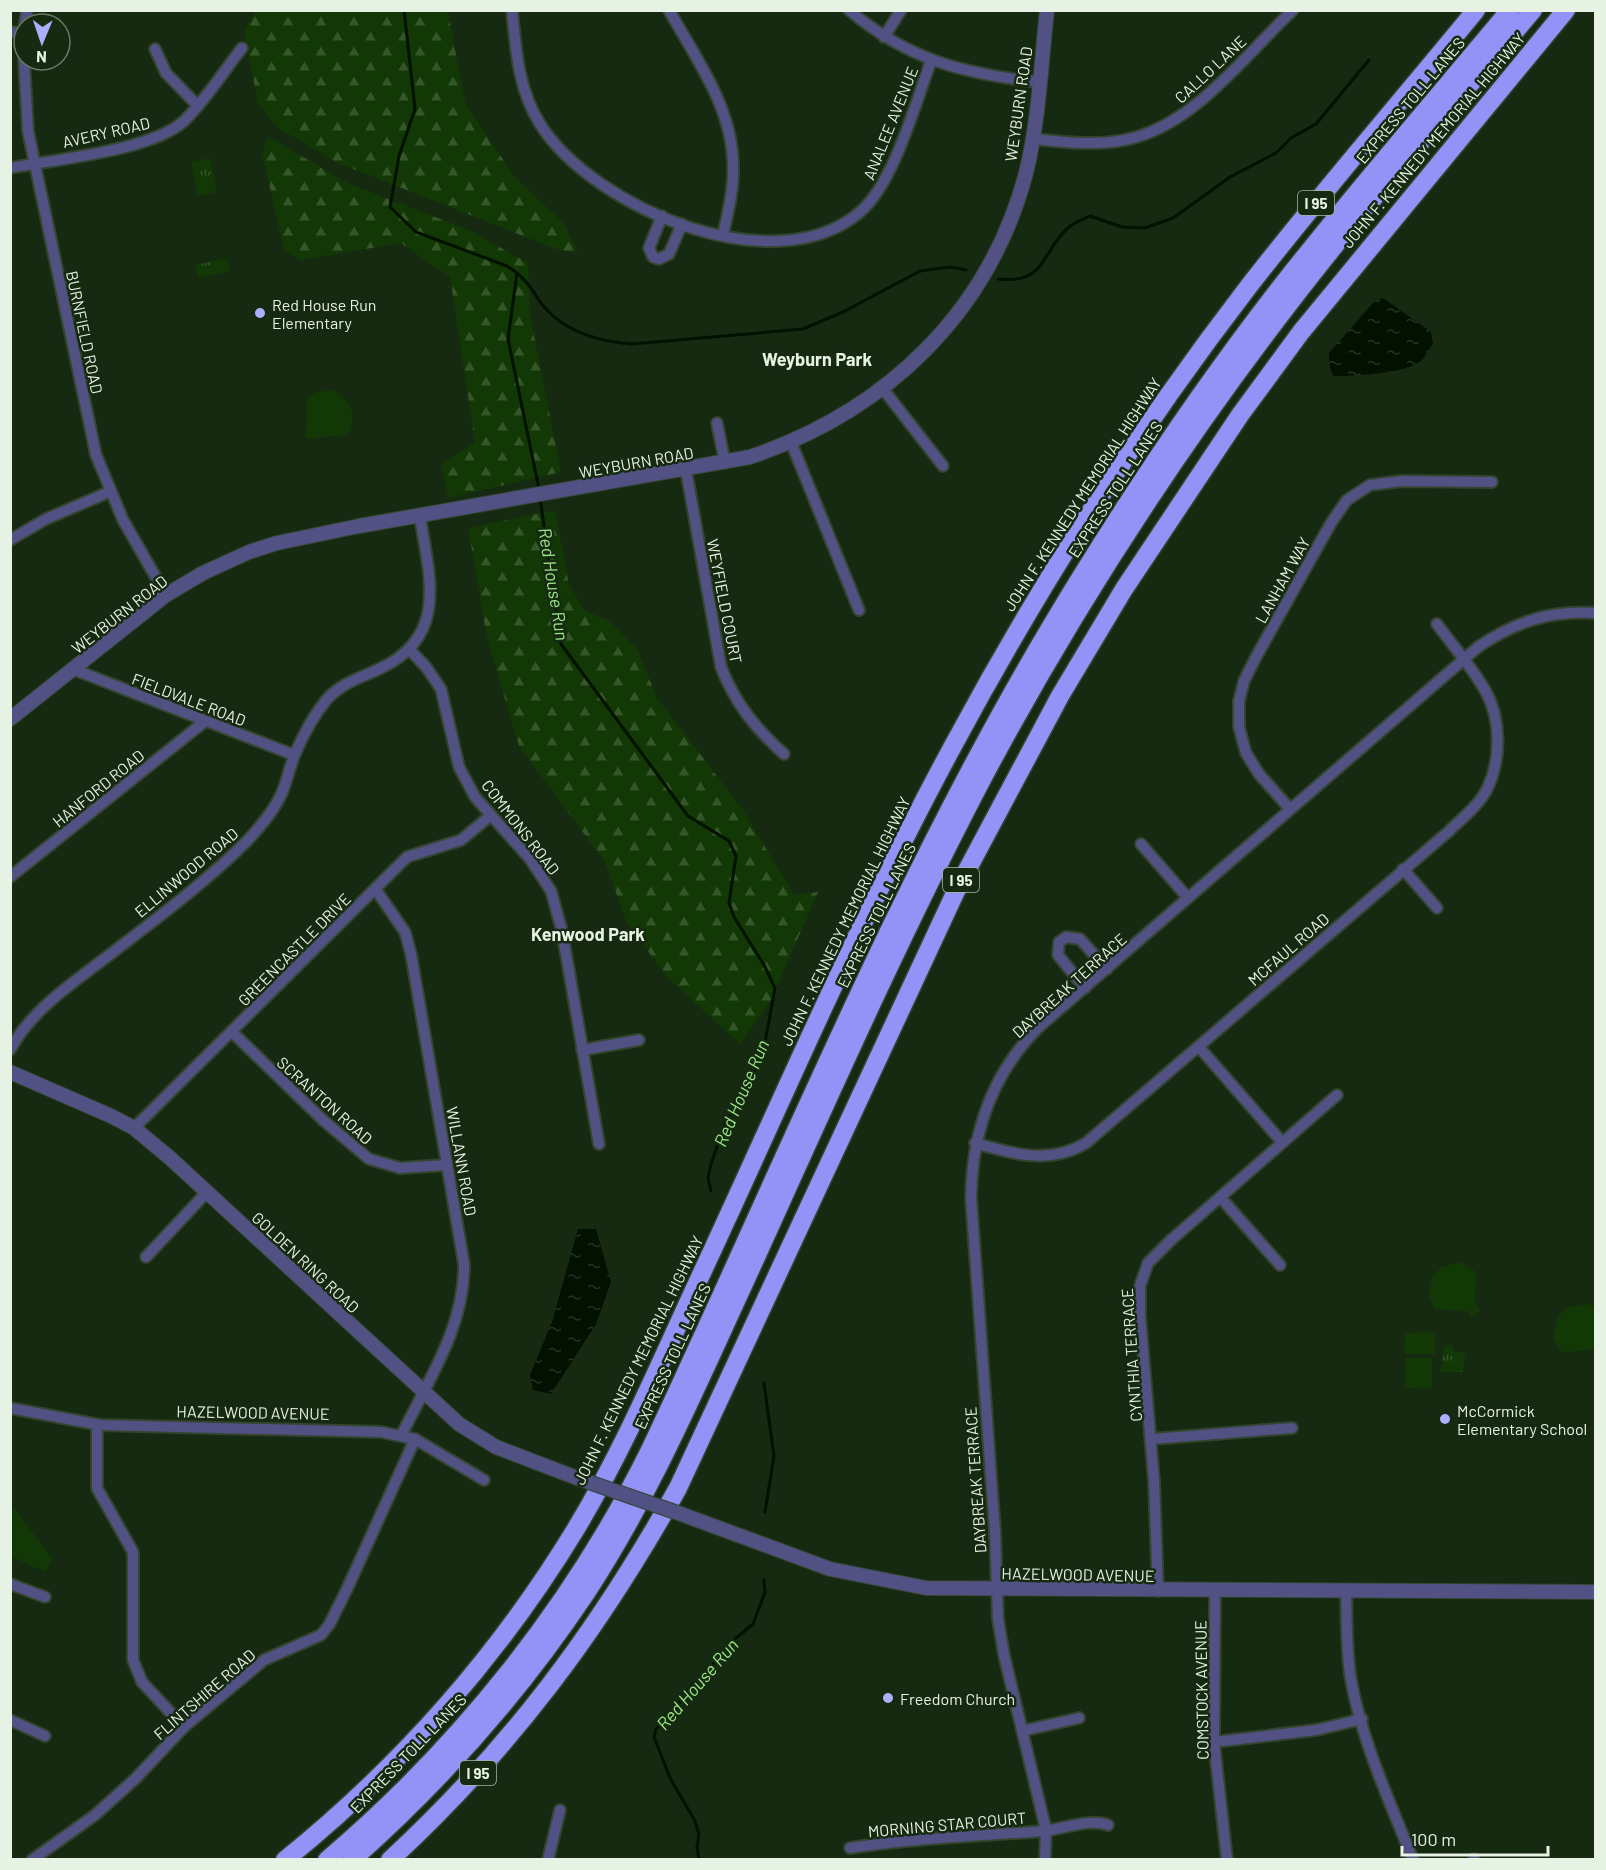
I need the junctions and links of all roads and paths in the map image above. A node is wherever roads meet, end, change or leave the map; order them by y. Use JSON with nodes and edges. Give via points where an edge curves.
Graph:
{"nodes":[{"id":1,"x":512,"y":10,"type":"edge"},
{"id":2,"x":669,"y":10,"type":"edge"},
{"id":3,"x":849,"y":10,"type":"edge"},
{"id":4,"x":901,"y":10,"type":"edge"},
{"id":5,"x":1047,"y":10,"type":"edge"},
{"id":6,"x":1293,"y":10,"type":"edge"},
{"id":7,"x":1476,"y":10,"type":"edge"},
{"id":8,"x":1510,"y":10,"type":"edge"},
{"id":9,"x":1533,"y":10,"type":"edge"},
{"id":10,"x":1566,"y":10,"type":"edge"},
{"id":11,"x":884,"y":37,"type":"junction"},
{"id":12,"x":242,"y":48,"type":"dead end"},
{"id":13,"x":155,"y":49,"type":"dead end"},
{"id":14,"x":931,"y":61,"type":"junction"},
{"id":15,"x":24,"y":72,"type":"edge"},
{"id":16,"x":1039,"y":82,"type":"junction"},
{"id":17,"x":197,"y":105,"type":"junction"},
{"id":18,"x":1033,"y":139,"type":"junction"},
{"id":19,"x":34,"y":163,"type":"junction"},
{"id":20,"x":10,"y":168,"type":"edge"},
{"id":21,"x":662,"y":216,"type":"junction"},
{"id":22,"x":682,"y":224,"type":"junction"},
{"id":23,"x":723,"y":235,"type":"junction"},
{"id":24,"x":883,"y":389,"type":"junction"},
{"id":25,"x":717,"y":423,"type":"dead end"},
{"id":26,"x":791,"y":442,"type":"junction"},
{"id":27,"x":725,"y":463,"type":"junction"},
{"id":28,"x":943,"y":466,"type":"dead end"},
{"id":29,"x":686,"y":470,"type":"junction"},
{"id":30,"x":1492,"y":482,"type":"dead end"},
{"id":31,"x":110,"y":492,"type":"junction"},
{"id":32,"x":420,"y":517,"type":"junction"},
{"id":33,"x":13,"y":534,"type":"edge"},
{"id":34,"x":166,"y":595,"type":"junction"},
{"id":35,"x":859,"y":610,"type":"dead end"},
{"id":36,"x":1596,"y":613,"type":"edge"},
{"id":37,"x":1437,"y":624,"type":"dead end"},
{"id":38,"x":409,"y":649,"type":"junction"},
{"id":39,"x":1463,"y":660,"type":"junction"},
{"id":40,"x":75,"y":670,"type":"junction"},
{"id":41,"x":10,"y":719,"type":"edge"},
{"id":42,"x":204,"y":722,"type":"junction"},
{"id":43,"x":784,"y":754,"type":"dead end"},
{"id":44,"x":294,"y":755,"type":"junction"},
{"id":45,"x":1290,"y":808,"type":"junction"},
{"id":46,"x":490,"y":816,"type":"junction"},
{"id":47,"x":1141,"y":844,"type":"dead end"},
{"id":48,"x":1403,"y":869,"type":"junction"},
{"id":49,"x":10,"y":877,"type":"edge"},
{"id":50,"x":376,"y":890,"type":"junction"},
{"id":51,"x":1188,"y":898,"type":"junction"},
{"id":52,"x":1437,"y":908,"type":"dead end"},
{"id":53,"x":1107,"y":969,"type":"junction"},
{"id":54,"x":1085,"y":988,"type":"junction"},
{"id":55,"x":232,"y":1032,"type":"junction"},
{"id":56,"x":639,"y":1040,"type":"dead end"},
{"id":57,"x":1199,"y":1047,"type":"junction"},
{"id":58,"x":10,"y":1050,"type":"edge"},
{"id":59,"x":582,"y":1050,"type":"junction"},
{"id":60,"x":10,"y":1072,"type":"edge"},
{"id":61,"x":1337,"y":1095,"type":"dead end"},
{"id":62,"x":134,"y":1128,"type":"junction"},
{"id":63,"x":1281,"y":1141,"type":"junction"},
{"id":64,"x":975,"y":1143,"type":"junction"},
{"id":65,"x":599,"y":1144,"type":"dead end"},
{"id":66,"x":446,"y":1165,"type":"junction"},
{"id":67,"x":207,"y":1192,"type":"junction"},
{"id":68,"x":1221,"y":1198,"type":"junction"},
{"id":69,"x":146,"y":1257,"type":"dead end"},
{"id":70,"x":1280,"y":1264,"type":"dead end"},
{"id":71,"x":422,"y":1392,"type":"junction"},
{"id":72,"x":10,"y":1408,"type":"edge"},
{"id":73,"x":97,"y":1425,"type":"junction"},
{"id":74,"x":1292,"y":1428,"type":"dead end"},
{"id":75,"x":401,"y":1436,"type":"junction"},
{"id":76,"x":415,"y":1439,"type":"junction"},
{"id":77,"x":1152,"y":1439,"type":"junction"},
{"id":78,"x":577,"y":1478,"type":"joint"},
{"id":79,"x":484,"y":1480,"type":"dead end"},
{"id":80,"x":10,"y":1584,"type":"edge"},
{"id":81,"x":995,"y":1590,"type":"junction"},
{"id":82,"x":1158,"y":1592,"type":"junction"},
{"id":83,"x":1215,"y":1592,"type":"junction"},
{"id":84,"x":1346,"y":1592,"type":"junction"},
{"id":85,"x":1596,"y":1592,"type":"edge"},
{"id":86,"x":45,"y":1597,"type":"dead end"},
{"id":87,"x":1079,"y":1718,"type":"dead end"},
{"id":88,"x":1362,"y":1719,"type":"junction"},
{"id":89,"x":10,"y":1720,"type":"edge"},
{"id":90,"x":184,"y":1726,"type":"junction"},
{"id":91,"x":1022,"y":1731,"type":"junction"},
{"id":92,"x":45,"y":1736,"type":"dead end"},
{"id":93,"x":1214,"y":1742,"type":"junction"},
{"id":94,"x":560,"y":1810,"type":"dead end"},
{"id":95,"x":1108,"y":1825,"type":"dead end"},
{"id":96,"x":1046,"y":1830,"type":"junction"},
{"id":97,"x":850,"y":1848,"type":"dead end"},
{"id":98,"x":32,"y":1860,"type":"edge"},
{"id":99,"x":285,"y":1860,"type":"edge"},
{"id":100,"x":327,"y":1860,"type":"edge"},
{"id":101,"x":352,"y":1860,"type":"edge"},
{"id":102,"x":390,"y":1860,"type":"edge"},
{"id":103,"x":548,"y":1860,"type":"edge"},
{"id":104,"x":1045,"y":1860,"type":"edge"},
{"id":105,"x":1227,"y":1860,"type":"edge"},
{"id":106,"x":1413,"y":1860,"type":"edge"}],
"edges":[{"from":1,"to":21,"type":"street","name":"ANALEE AVENUE","via":[[522,83],[548,135],[578,165],[615,191]]},
{"from":2,"to":23,"type":"street","via":[[715,92],[731,139],[733,180]]},
{"from":3,"to":11,"type":"street"},
{"from":4,"to":11,"type":"street"},
{"from":5,"to":16,"type":"street","name":"WEYBURN ROAD"},
{"from":6,"to":18,"type":"street","name":"CALLO LANE","via":[[1193,107],[1163,128],[1136,138],[1103,143]]},
{"from":7,"to":99,"type":"highway","name":"JOHN F. KENNEDY MEMORIAL HIGHWAY","number":"I 95","via":[[1222,322],[1134,446],[1024,619],[956,740],[876,897],[623,1445],[575,1531],[499,1640],[438,1714],[364,1791]]},
{"from":8,"to":100,"type":"highway","name":"EXPRESS TOLL LANES","via":[[1346,207],[1228,357],[1152,466],[1052,624],[918,871],[650,1450],[588,1560],[532,1641],[470,1718],[396,1798]]},
{"from":9,"to":101,"type":"highway","name":"EXPRESS TOLL LANES","via":[[1293,298],[1197,429],[1111,558],[1021,709],[930,882],[680,1423],[623,1534],[566,1622],[501,1707],[430,1786]]},
{"from":10,"to":102,"type":"highway","name":"JOHN F. KENNEDY MEMORIAL HIGHWAY","number":"I 95","via":[[1302,332],[1240,415],[1130,580],[1060,696],[956,891],[687,1469],[638,1559],[596,1624],[523,1721],[435,1818]]},
{"from":11,"to":14,"type":"street"},
{"from":12,"to":17,"type":"street","name":"AVERY ROAD"},
{"from":13,"to":17,"type":"street","via":[[166,73]]},
{"from":14,"to":16,"type":"street","via":[[983,75]]},
{"from":14,"to":23,"type":"street","name":"ANALEE AVENUE","via":[[883,184],[860,212],[831,231],[796,241]]},
{"from":15,"to":19,"type":"street","name":"BURNFIELD ROAD","via":[[25,110]]},
{"from":16,"to":18,"type":"street","name":"WEYBURN ROAD"},
{"from":17,"to":19,"type":"street","name":"AVERY ROAD","via":[[174,128],[147,141]]},
{"from":18,"to":24,"type":"street","name":"WEYBURN ROAD","via":[[1007,227],[976,287],[929,347]]},
{"from":19,"to":20,"type":"street","name":"AVERY ROAD"},
{"from":19,"to":31,"type":"street","name":"BURNFIELD ROAD","via":[[96,455]]},
{"from":21,"to":22,"type":"street","name":"ANALEE AVENUE"},
{"from":21,"to":22,"type":"street","via":[[649,248],[653,257],[659,259],[669,254]]},
{"from":22,"to":23,"type":"street","name":"ANALEE AVENUE"},
{"from":24,"to":26,"type":"street","name":"WEYBURN ROAD"},
{"from":24,"to":28,"type":"street"},
{"from":25,"to":27,"type":"street"},
{"from":26,"to":27,"type":"street","name":"WEYBURN ROAD"},
{"from":26,"to":35,"type":"street"},
{"from":27,"to":29,"type":"street","name":"WEYBURN ROAD"},
{"from":29,"to":32,"type":"street","name":"WEYBURN ROAD"},
{"from":29,"to":43,"type":"street","name":"WEYFIELD COURT","via":[[721,667],[746,716]]},
{"from":30,"to":45,"type":"street","name":"LANHAM WAY","via":[[1402,481],[1370,485],[1347,500],[1331,523],[1256,657],[1239,701],[1239,727],[1246,753]]},
{"from":31,"to":33,"type":"street"},
{"from":31,"to":34,"type":"street","name":"BURNFIELD ROAD"},
{"from":32,"to":34,"type":"street","name":"WEYBURN ROAD","via":[[277,543],[232,559]]},
{"from":32,"to":38,"type":"street","name":"ELLINWOOD ROAD","via":[[430,576],[430,607],[425,625]]},
{"from":34,"to":40,"type":"street","name":"WEYBURN ROAD"},
{"from":36,"to":39,"type":"street","name":"DAYBREAK TERRACE","via":[[1553,613],[1515,624]]},
{"from":37,"to":39,"type":"street","name":"MCFAUL ROAD"},
{"from":38,"to":44,"type":"street","name":"ELLINWOOD ROAD","via":[[387,665],[351,680],[328,698]]},
{"from":38,"to":46,"type":"street","name":"COMMONS ROAD","via":[[441,689],[459,767]]},
{"from":39,"to":45,"type":"street","name":"DAYBREAK TERRACE"},
{"from":39,"to":48,"type":"street","name":"MCFAUL ROAD","via":[[1492,705],[1497,733],[1493,772],[1479,800]]},
{"from":40,"to":41,"type":"street","name":"WEYBURN ROAD"},
{"from":40,"to":42,"type":"street","name":"FIELDVALE ROAD"},
{"from":42,"to":44,"type":"street","name":"FIELDVALE ROAD"},
{"from":42,"to":49,"type":"street","name":"HANFORD ROAD"},
{"from":44,"to":58,"type":"street","name":"ELLINWOOD ROAD","via":[[280,796],[248,840],[215,871],[72,984],[36,1017]]},
{"from":45,"to":51,"type":"street","name":"DAYBREAK TERRACE"},
{"from":46,"to":50,"type":"street","name":"GREENCASTLE DRIVE","via":[[461,840],[407,857]]},
{"from":46,"to":59,"type":"street","name":"COMMONS ROAD","via":[[531,859],[550,891],[562,931]]},
{"from":47,"to":51,"type":"street"},
{"from":48,"to":52,"type":"street"},
{"from":48,"to":57,"type":"street","name":"MCFAUL ROAD"},
{"from":50,"to":55,"type":"street","name":"GREENCASTLE DRIVE"},
{"from":50,"to":66,"type":"street","name":"WILLANN ROAD","via":[[405,932],[411,954]]},
{"from":51,"to":53,"type":"street","name":"DAYBREAK TERRACE"},
{"from":53,"to":54,"type":"street","name":"DAYBREAK TERRACE"},
{"from":53,"to":54,"type":"street","via":[[1080,939],[1066,937],[1059,942],[1058,955]]},
{"from":54,"to":64,"type":"street","name":"DAYBREAK TERRACE","via":[[1040,1026],[1015,1055],[994,1091]]},
{"from":55,"to":62,"type":"street","name":"GREENCASTLE DRIVE"},
{"from":55,"to":66,"type":"street","name":"SCRANTON ROAD","via":[[369,1159],[400,1168]]},
{"from":56,"to":59,"type":"street"},
{"from":57,"to":63,"type":"street"},
{"from":57,"to":64,"type":"street","name":"MCFAUL ROAD","via":[[1074,1150],[1035,1156]]},
{"from":59,"to":65,"type":"street","name":"COMMONS ROAD"},
{"from":60,"to":62,"type":"street","name":"GOLDEN RING ROAD"},
{"from":61,"to":63,"type":"street","name":"CYNTHIA TERRACE"},
{"from":62,"to":67,"type":"street","name":"GOLDEN RING ROAD"},
{"from":63,"to":68,"type":"street","name":"CYNTHIA TERRACE"},
{"from":64,"to":81,"type":"street","name":"DAYBREAK TERRACE","via":[[971,1198],[995,1532]]},
{"from":66,"to":71,"type":"street","name":"WILLANN ROAD","via":[[463,1252],[464,1289],[451,1334]]},
{"from":67,"to":69,"type":"street"},
{"from":67,"to":71,"type":"street","name":"GOLDEN RING ROAD"},
{"from":68,"to":70,"type":"street"},
{"from":68,"to":77,"type":"street","name":"CYNTHIA TERRACE","via":[[1153,1258],[1141,1278],[1140,1315]]},
{"from":71,"to":75,"type":"street","name":"WILLANN ROAD"},
{"from":71,"to":78,"type":"street","name":"GOLDEN RING ROAD","via":[[459,1424],[496,1447]]},
{"from":72,"to":73,"type":"street","name":"HAZELWOOD AVENUE"},
{"from":73,"to":75,"type":"street","name":"HAZELWOOD AVENUE","via":[[381,1432]]},
{"from":73,"to":90,"type":"street","via":[[97,1488],[133,1552],[133,1660],[142,1682]]},
{"from":74,"to":77,"type":"street"},
{"from":75,"to":76,"type":"street","name":"HAZELWOOD AVENUE"},
{"from":76,"to":79,"type":"street","name":"HAZELWOOD AVENUE"},
{"from":76,"to":90,"type":"street","name":"FLINTSHIRE ROAD","via":[[329,1625],[315,1640],[264,1660]]},
{"from":77,"to":82,"type":"street","name":"CYNTHIA TERRACE"},
{"from":78,"to":81,"type":"street","name":"HAZELWOOD AVENUE","bridge":true,"via":[[851,1574],[926,1588]]},
{"from":80,"to":86,"type":"street"},
{"from":81,"to":82,"type":"street","name":"HAZELWOOD AVENUE"},
{"from":81,"to":91,"type":"street","name":"DAYBREAK TERRACE","via":[[1001,1640]]},
{"from":82,"to":83,"type":"street","name":"HAZELWOOD AVENUE"},
{"from":83,"to":84,"type":"street","name":"HAZELWOOD AVENUE"},
{"from":83,"to":93,"type":"street","name":"COMSTOCK AVENUE"},
{"from":84,"to":85,"type":"street","name":"HAZELWOOD AVENUE"},
{"from":84,"to":88,"type":"street","via":[[1351,1678]]},
{"from":87,"to":91,"type":"street"},
{"from":88,"to":93,"type":"street","via":[[1316,1730]]},
{"from":88,"to":106,"type":"street"},
{"from":89,"to":92,"type":"street"},
{"from":90,"to":98,"type":"street","name":"FLINTSHIRE ROAD","via":[[95,1815]]},
{"from":91,"to":96,"type":"street","name":"DAYBREAK TERRACE"},
{"from":93,"to":105,"type":"street","name":"COMSTOCK AVENUE"},
{"from":94,"to":103,"type":"street"},
{"from":95,"to":96,"type":"street","name":"MORNING STAR COURT"},
{"from":96,"to":97,"type":"street","name":"MORNING STAR COURT"},
{"from":96,"to":104,"type":"street","name":"DAYBREAK TERRACE"}]}
